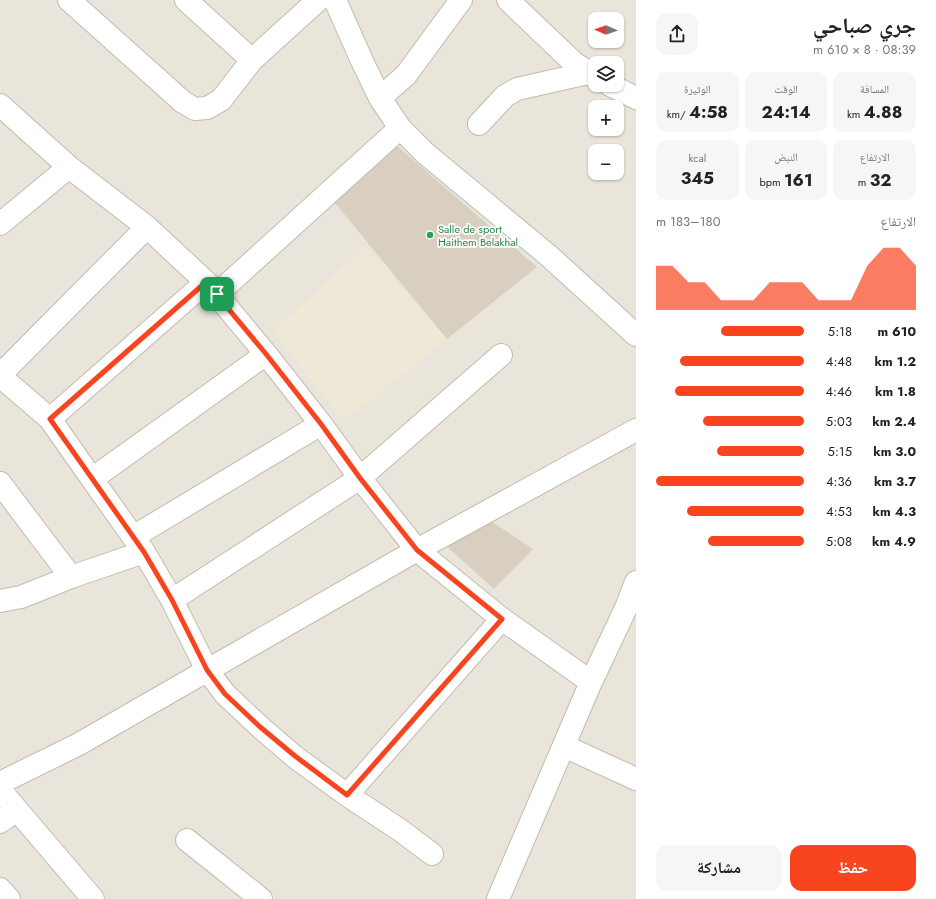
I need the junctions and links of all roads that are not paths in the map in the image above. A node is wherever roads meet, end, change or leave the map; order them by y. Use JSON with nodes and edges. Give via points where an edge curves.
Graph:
{"nodes":[{"id":1,"x":69,"y":0,"type":"edge"},
{"id":2,"x":186,"y":0,"type":"edge"},
{"id":3,"x":335,"y":0,"type":"edge"},
{"id":4,"x":461,"y":0,"type":"edge"},
{"id":5,"x":508,"y":0,"type":"edge"},
{"id":6,"x":310,"y":2,"type":"edge"},
{"id":7,"x":252,"y":60,"type":"junction"},
{"id":8,"x":588,"y":72,"type":"edge"},
{"id":9,"x":588,"y":76,"type":"edge"},
{"id":10,"x":624,"y":92,"type":"edge"},
{"id":11,"x":380,"y":98,"type":"junction"},
{"id":12,"x":636,"y":98,"type":"edge"},
{"id":13,"x":0,"y":105,"type":"edge"},
{"id":14,"x":479,"y":124,"type":"dead end"},
{"id":15,"x":400,"y":128,"type":"junction"},
{"id":16,"x":69,"y":167,"type":"junction"},
{"id":17,"x":0,"y":224,"type":"edge"},
{"id":18,"x":147,"y":227,"type":"junction"},
{"id":19,"x":212,"y":288,"type":"junction"},
{"id":20,"x":636,"y":335,"type":"edge"},
{"id":21,"x":266,"y":354,"type":"junction"},
{"id":22,"x":501,"y":354,"type":"dead end"},
{"id":23,"x":0,"y":376,"type":"edge"},
{"id":24,"x":50,"y":419,"type":"junction"},
{"id":25,"x":321,"y":424,"type":"junction"},
{"id":26,"x":636,"y":430,"type":"edge"},
{"id":27,"x":360,"y":478,"type":"junction"},
{"id":28,"x":92,"y":479,"type":"junction"},
{"id":29,"x":0,"y":483,"type":"edge"},
{"id":30,"x":139,"y":544,"type":"junction"},
{"id":31,"x":417,"y":550,"type":"junction"},
{"id":32,"x":71,"y":577,"type":"junction"},
{"id":33,"x":636,"y":582,"type":"edge"},
{"id":34,"x":172,"y":600,"type":"junction"},
{"id":35,"x":0,"y":601,"type":"edge"},
{"id":36,"x":631,"y":610,"type":"edge"},
{"id":37,"x":502,"y":619,"type":"junction"},
{"id":38,"x":207,"y":670,"type":"junction"},
{"id":39,"x":591,"y":682,"type":"junction"},
{"id":40,"x":564,"y":746,"type":"junction"},
{"id":41,"x":636,"y":779,"type":"edge"},
{"id":42,"x":0,"y":783,"type":"edge"},
{"id":43,"x":0,"y":790,"type":"edge"},
{"id":44,"x":347,"y":795,"type":"junction"},
{"id":45,"x":9,"y":816,"type":"edge"},
{"id":46,"x":187,"y":840,"type":"dead end"},
{"id":47,"x":432,"y":854,"type":"dead end"},
{"id":48,"x":0,"y":889,"type":"edge"},
{"id":49,"x":9,"y":899,"type":"edge"},
{"id":50,"x":93,"y":899,"type":"edge"},
{"id":51,"x":261,"y":899,"type":"edge"},
{"id":52,"x":498,"y":899,"type":"edge"}],
"edges":[{"from":1,"to":7,"type":"street","via":[[183,102],[195,109],[207,108],[221,100]]},
{"from":2,"to":7,"type":"street"},
{"from":3,"to":11,"type":"street"},
{"from":4,"to":11,"type":"street","via":[[406,75]]},
{"from":5,"to":8,"type":"street","via":[[568,57]]},
{"from":6,"to":7,"type":"street"},
{"from":9,"to":14,"type":"street","via":[[517,90],[505,96]]},
{"from":10,"to":12,"type":"street"},
{"from":11,"to":15,"type":"street"},
{"from":13,"to":16,"type":"street"},
{"from":15,"to":19,"type":"street"},
{"from":15,"to":20,"type":"street","via":[[425,154],[549,256]]},
{"from":16,"to":17,"type":"street"},
{"from":16,"to":18,"type":"street"},
{"from":18,"to":19,"type":"street"},
{"from":18,"to":23,"type":"street"},
{"from":19,"to":21,"type":"street"},
{"from":19,"to":24,"type":"street"},
{"from":21,"to":25,"type":"street"},
{"from":21,"to":28,"type":"street"},
{"from":22,"to":27,"type":"street"},
{"from":23,"to":24,"type":"street"},
{"from":24,"to":28,"type":"street"},
{"from":25,"to":27,"type":"street"},
{"from":25,"to":30,"type":"street"},
{"from":26,"to":31,"type":"street"},
{"from":27,"to":31,"type":"street"},
{"from":27,"to":34,"type":"street"},
{"from":28,"to":30,"type":"street"},
{"from":29,"to":32,"type":"street"},
{"from":30,"to":32,"type":"street"},
{"from":30,"to":34,"type":"street"},
{"from":31,"to":37,"type":"street"},
{"from":31,"to":38,"type":"street"},
{"from":32,"to":35,"type":"street","via":[[21,597]]},
{"from":33,"to":36,"type":"street"},
{"from":34,"to":38,"type":"street"},
{"from":36,"to":39,"type":"street"},
{"from":37,"to":39,"type":"street"},
{"from":37,"to":44,"type":"street"},
{"from":38,"to":42,"type":"street","via":[[79,744]]},
{"from":38,"to":44,"type":"street","via":[[225,694],[259,726]]},
{"from":39,"to":40,"type":"street"},
{"from":40,"to":41,"type":"street"},
{"from":40,"to":52,"type":"street"},
{"from":43,"to":45,"type":"street"},
{"from":44,"to":47,"type":"street"},
{"from":45,"to":50,"type":"street"},
{"from":46,"to":51,"type":"street"},
{"from":48,"to":49,"type":"street"}]}
